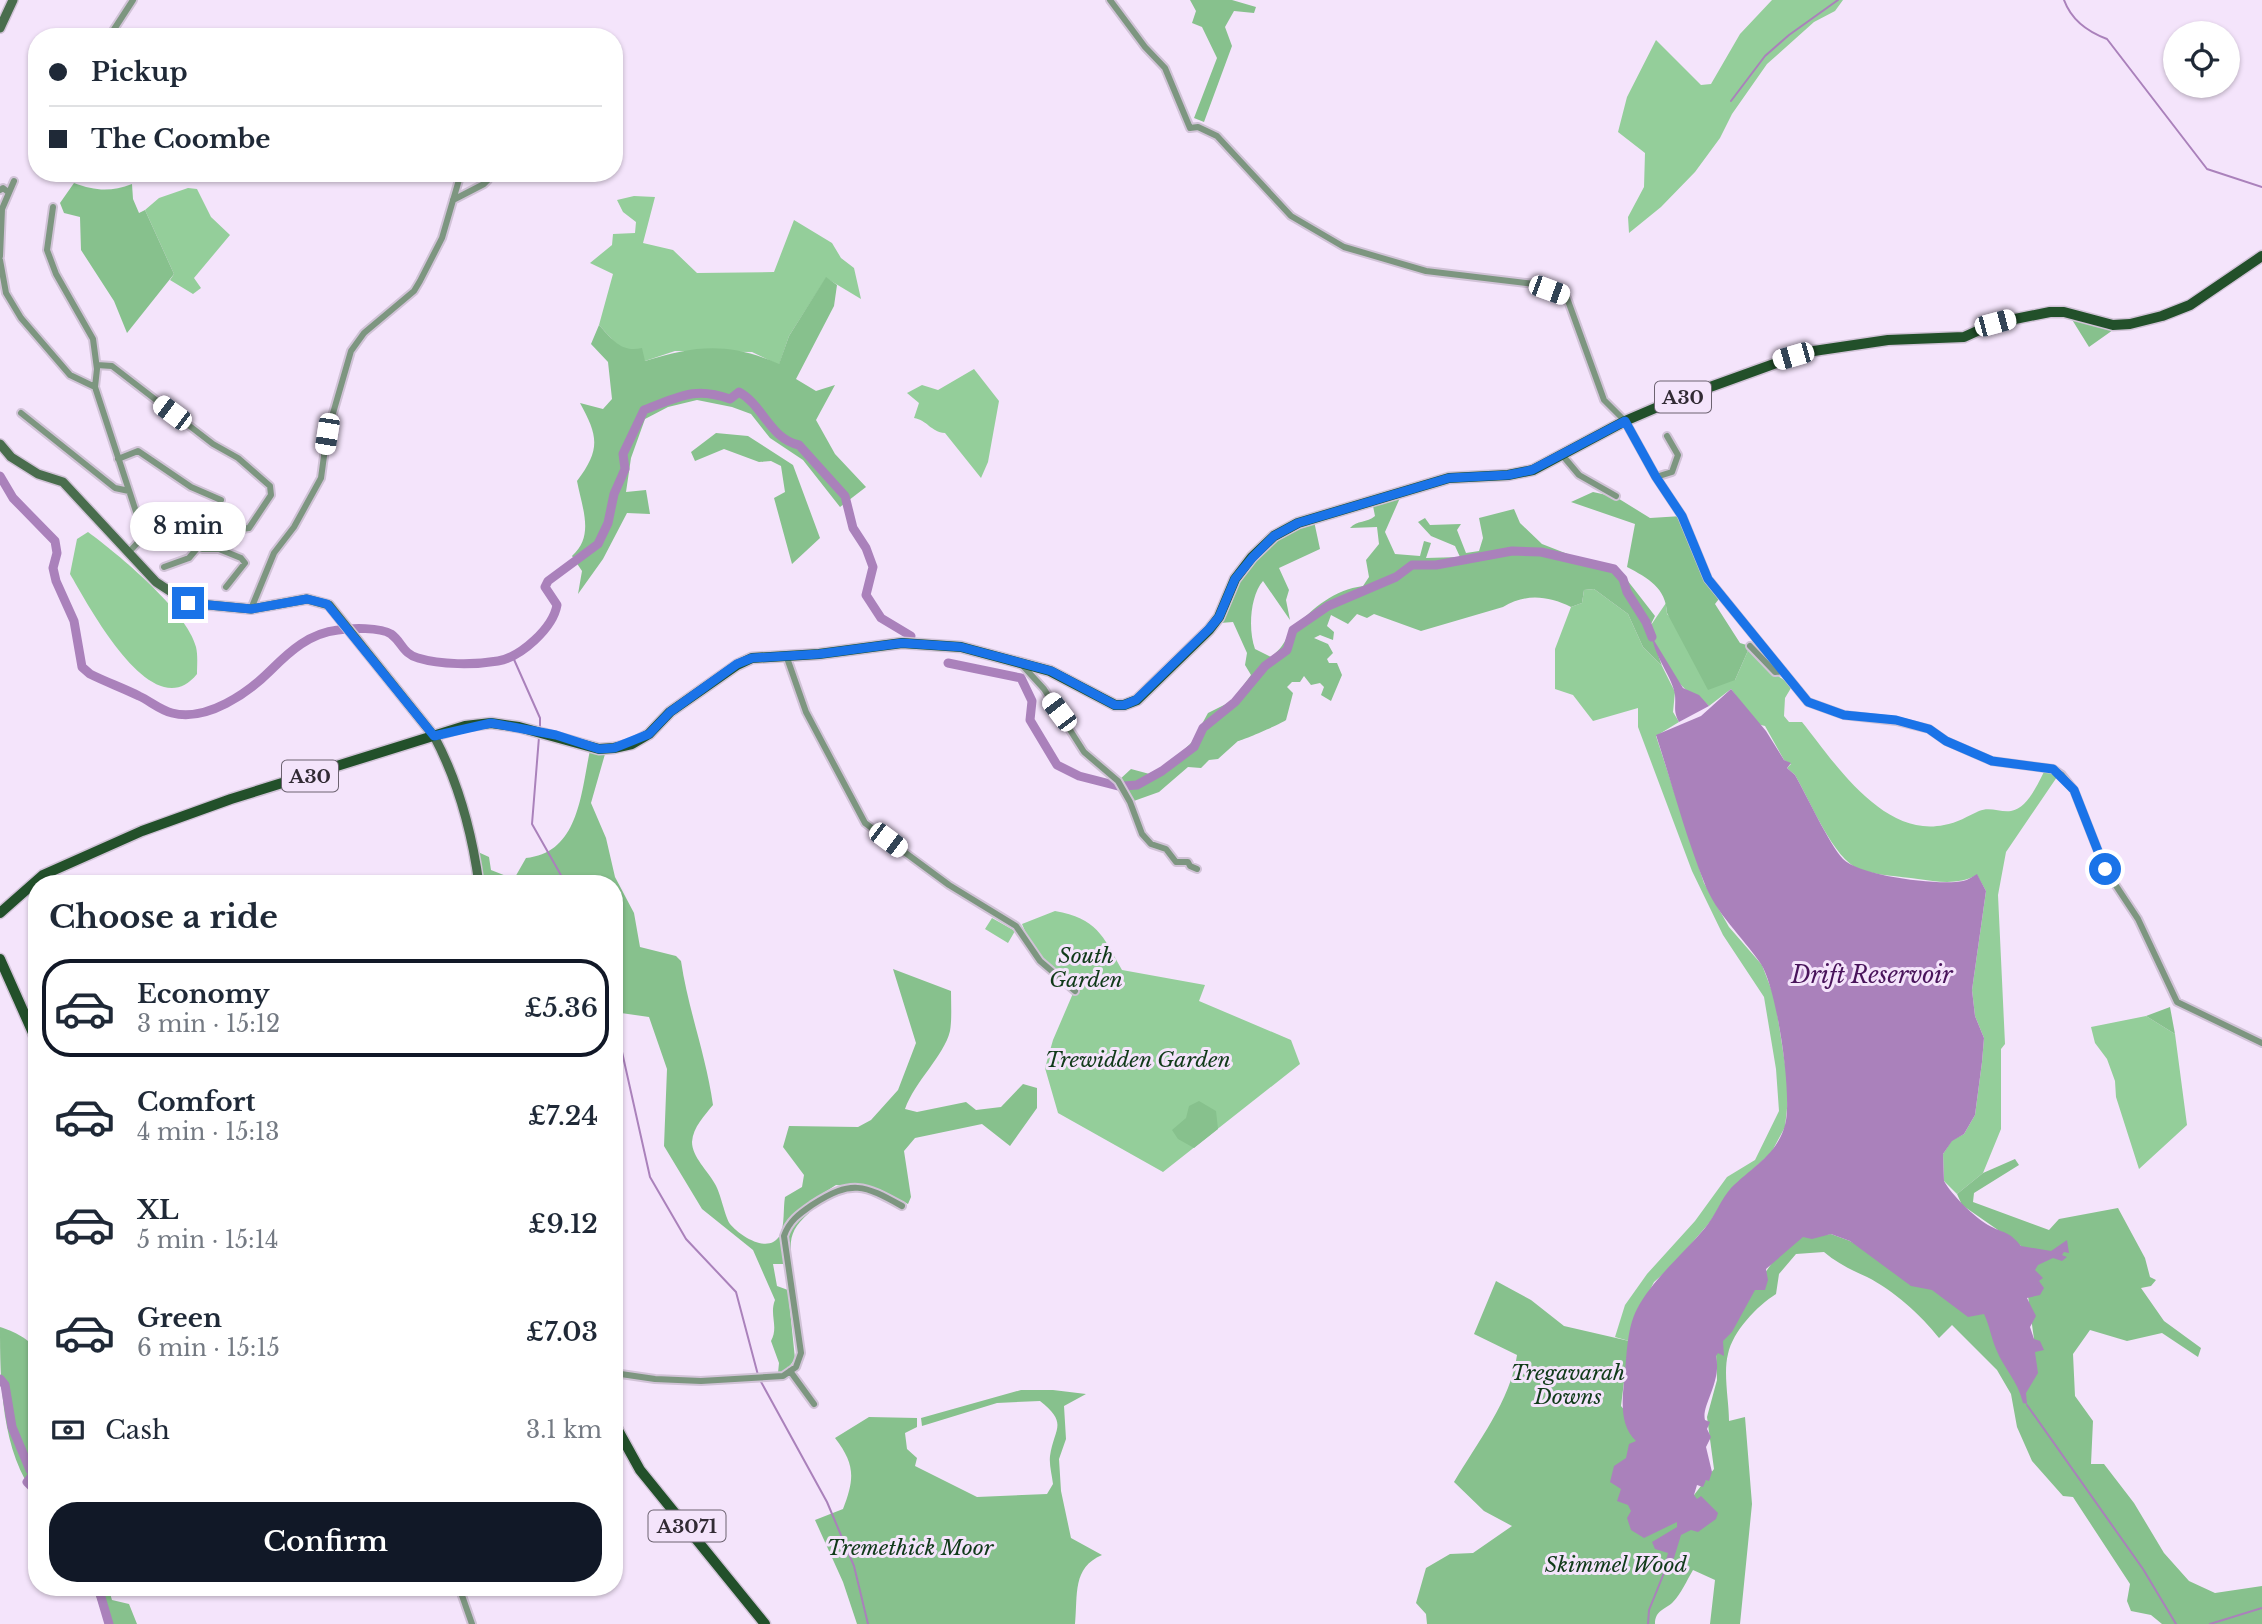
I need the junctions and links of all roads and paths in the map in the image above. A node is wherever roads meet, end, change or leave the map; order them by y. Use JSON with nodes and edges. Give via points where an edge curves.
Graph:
{"nodes":[{"id":1,"x":134,"y":0,"type":"edge"},
{"id":2,"x":1110,"y":0,"type":"edge"},
{"id":3,"x":12,"y":1,"type":"edge"},
{"id":4,"x":0,"y":28,"type":"edge"},
{"id":5,"x":115,"y":28,"type":"edge"},
{"id":6,"x":15,"y":181,"type":"dead end"},
{"id":7,"x":458,"y":182,"type":"edge"},
{"id":8,"x":486,"y":182,"type":"edge"},
{"id":9,"x":0,"y":190,"type":"edge"},
{"id":10,"x":8,"y":192,"type":"junction"},
{"id":11,"x":453,"y":200,"type":"junction"},
{"id":12,"x":53,"y":207,"type":"dead end"},
{"id":13,"x":1,"y":239,"type":"edge"},
{"id":14,"x":2262,"y":256,"type":"edge"},
{"id":15,"x":0,"y":258,"type":"edge"},
{"id":16,"x":97,"y":365,"type":"junction"},
{"id":17,"x":95,"y":387,"type":"junction"},
{"id":18,"x":22,"y":413,"type":"dead end"},
{"id":19,"x":1625,"y":421,"type":"junction"},
{"id":20,"x":1667,"y":436,"type":"dead end"},
{"id":21,"x":0,"y":444,"type":"edge"},
{"id":22,"x":1563,"y":456,"type":"junction"},
{"id":23,"x":118,"y":459,"type":"junction"},
{"id":24,"x":1656,"y":477,"type":"junction"},
{"id":25,"x":129,"y":491,"type":"junction"},
{"id":26,"x":1616,"y":496,"type":"dead end"},
{"id":27,"x":221,"y":500,"type":"dead end"},
{"id":28,"x":183,"y":517,"type":"dead end"},
{"id":29,"x":199,"y":546,"type":"junction"},
{"id":30,"x":219,"y":548,"type":"junction"},
{"id":31,"x":129,"y":551,"type":"junction"},
{"id":32,"x":164,"y":567,"type":"dead end"},
{"id":33,"x":226,"y":587,"type":"dead end"},
{"id":34,"x":251,"y":609,"type":"junction"},
{"id":35,"x":1750,"y":646,"type":"dead end"},
{"id":36,"x":786,"y":654,"type":"junction"},
{"id":37,"x":1022,"y":664,"type":"junction"},
{"id":38,"x":1783,"y":671,"type":"junction"},
{"id":39,"x":434,"y":736,"type":"junction"},
{"id":40,"x":1197,"y":869,"type":"dead end"},
{"id":41,"x":43,"y":875,"type":"edge"},
{"id":42,"x":478,"y":875,"type":"edge"},
{"id":43,"x":28,"y":888,"type":"edge"},
{"id":44,"x":2,"y":911,"type":"edge"},
{"id":45,"x":0,"y":919,"type":"edge"},
{"id":46,"x":0,"y":959,"type":"edge"},
{"id":47,"x":2,"y":970,"type":"edge"},
{"id":48,"x":1074,"y":990,"type":"dead end"},
{"id":49,"x":28,"y":1023,"type":"edge"},
{"id":50,"x":2262,"y":1043,"type":"edge"},
{"id":51,"x":902,"y":1206,"type":"dead end"},
{"id":52,"x":790,"y":1371,"type":"junction"},
{"id":53,"x":623,"y":1375,"type":"edge"},
{"id":54,"x":814,"y":1404,"type":"dead end"},
{"id":55,"x":623,"y":1439,"type":"edge"},
{"id":56,"x":462,"y":1596,"type":"edge"},
{"id":57,"x":472,"y":1624,"type":"edge"},
{"id":58,"x":765,"y":1624,"type":"edge"}],
"edges":[{"from":1,"to":5,"type":"street"},
{"from":2,"to":19,"type":"street","via":[[1165,68],[1190,128],[1217,136],[1291,216],[1360,253],[1426,271],[1535,284],[1563,295],[1589,351],[1604,400]]},
{"from":3,"to":4,"type":"main road"},
{"from":6,"to":10,"type":"street"},
{"from":7,"to":11,"type":"street"},
{"from":8,"to":11,"type":"street"},
{"from":9,"to":10,"type":"street"},
{"from":10,"to":13,"type":"street"},
{"from":11,"to":34,"type":"street","via":[[442,238],[414,291],[364,333],[351,351],[327,434],[321,478],[274,553]]},
{"from":12,"to":16,"type":"street","via":[[47,250],[56,274],[86,322]]},
{"from":13,"to":15,"type":"street"},
{"from":14,"to":19,"type":"main road","number":"A30","via":[[2190,305],[2130,324],[2113,325],[2050,312],[1995,323],[1964,337],[1839,345],[1775,361]]},
{"from":15,"to":17,"type":"street","via":[[6,293],[21,318],[70,375]]},
{"from":16,"to":17,"type":"street"},
{"from":16,"to":30,"type":"street","via":[[112,366],[270,486],[271,495],[249,528],[226,531]]},
{"from":17,"to":23,"type":"street"},
{"from":18,"to":25,"type":"street","via":[[114,488]]},
{"from":19,"to":22,"type":"main road","number":"A30"},
{"from":19,"to":24,"type":"street"},
{"from":20,"to":24,"type":"street","via":[[1678,454],[1672,472]]},
{"from":21,"to":31,"type":"main road","via":[[38,474],[63,482]]},
{"from":22,"to":26,"type":"street","via":[[1578,475]]},
{"from":22,"to":37,"type":"main road","number":"A30","via":[[1508,475],[1468,475],[1430,482],[1298,523],[1274,536],[1235,579],[1209,629],[1136,700],[1124,705],[1115,705],[1051,671]]},
{"from":23,"to":25,"type":"street"},
{"from":23,"to":27,"type":"street","via":[[138,451],[191,487]]},
{"from":24,"to":38,"type":"street","via":[[1682,516],[1708,579]]},
{"from":25,"to":31,"type":"street","via":[[144,536]]},
{"from":28,"to":29,"type":"street"},
{"from":29,"to":30,"type":"street","via":[[210,551]]},
{"from":29,"to":32,"type":"street","via":[[189,558]]},
{"from":30,"to":33,"type":"street","via":[[245,563]]},
{"from":31,"to":34,"type":"main road","via":[[156,582],[188,603]]},
{"from":34,"to":39,"type":"main road","via":[[307,599],[327,604]]},
{"from":35,"to":38,"type":"street","via":[[1775,672]]},
{"from":36,"to":37,"type":"main road","number":"A30","via":[[913,642],[961,647]]},
{"from":36,"to":39,"type":"main road","number":"A30","via":[[737,664],[632,744],[599,749],[491,723]]},
{"from":36,"to":48,"type":"street","via":[[806,712],[865,823],[949,885],[1016,926],[1040,961]]},
{"from":37,"to":40,"type":"street","via":[[1044,689],[1084,752],[1118,781],[1142,834],[1151,844],[1166,849],[1176,862],[1188,862]]},
{"from":38,"to":50,"type":"street","via":[[1808,702],[1823,708],[1929,729],[1992,761],[2053,769],[2062,775],[2074,790],[2105,869],[2138,919],[2177,1003]]},
{"from":39,"to":41,"type":"main road","number":"A30","via":[[232,799],[142,831]]},
{"from":39,"to":42,"type":"main road","via":[[447,760],[472,837]]},
{"from":43,"to":44,"type":"main road","number":"A30"},
{"from":44,"to":45,"type":"main road","number":"A30"},
{"from":46,"to":47,"type":"main road"},
{"from":47,"to":49,"type":"main road"},
{"from":51,"to":52,"type":"street","via":[[882,1193],[850,1188],[832,1192],[788,1224],[784,1236],[801,1353]]},
{"from":52,"to":53,"type":"street","via":[[759,1378],[655,1380]]},
{"from":52,"to":54,"type":"street"},
{"from":55,"to":58,"type":"main road","number":"A3071","via":[[640,1470]]},
{"from":56,"to":57,"type":"street"}]}
